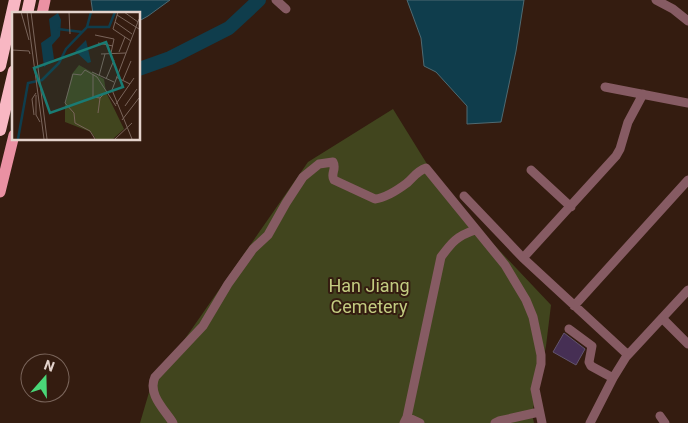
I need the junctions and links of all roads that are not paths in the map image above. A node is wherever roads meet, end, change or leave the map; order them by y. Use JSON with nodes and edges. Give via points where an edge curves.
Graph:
{"nodes":[{"id":1,"x":276,"y":0,"type":"edge"},
{"id":2,"x":656,"y":0,"type":"edge"},
{"id":3,"x":286,"y":9,"type":"dead end"},
{"id":4,"x":12,"y":16,"type":"edge"},
{"id":5,"x":688,"y":21,"type":"edge"},
{"id":6,"x":0,"y":66,"type":"edge"},
{"id":7,"x":12,"y":80,"type":"edge"},
{"id":8,"x":605,"y":87,"type":"dead end"},
{"id":9,"x":643,"y":94,"type":"junction"},
{"id":10,"x":688,"y":103,"type":"edge"},
{"id":11,"x":0,"y":130,"type":"edge"},
{"id":12,"x":13,"y":140,"type":"edge"},
{"id":13,"x":531,"y":170,"type":"dead end"},
{"id":14,"x":688,"y":180,"type":"edge"},
{"id":15,"x":0,"y":192,"type":"edge"},
{"id":16,"x":464,"y":196,"type":"dead end"},
{"id":17,"x":571,"y":207,"type":"junction"},
{"id":18,"x":475,"y":230,"type":"junction"},
{"id":19,"x":523,"y":258,"type":"junction"},
{"id":20,"x":688,"y":290,"type":"edge"},
{"id":21,"x":574,"y":306,"type":"junction"},
{"id":22,"x":662,"y":318,"type":"junction"},
{"id":23,"x":570,"y":329,"type":"dead end"},
{"id":24,"x":688,"y":344,"type":"edge"},
{"id":25,"x":628,"y":355,"type":"junction"},
{"id":26,"x":613,"y":378,"type":"junction"},
{"id":27,"x":540,"y":412,"type":"junction"},
{"id":28,"x":406,"y":420,"type":"edge"},
{"id":29,"x":173,"y":423,"type":"edge"},
{"id":30,"x":420,"y":423,"type":"edge"},
{"id":31,"x":495,"y":423,"type":"edge"},
{"id":32,"x":542,"y":423,"type":"edge"},
{"id":33,"x":590,"y":423,"type":"edge"}],
"edges":[{"from":1,"to":3,"type":"street"},
{"from":2,"to":5,"type":"street"},
{"from":4,"to":6,"type":"highway"},
{"from":7,"to":11,"type":"highway"},
{"from":8,"to":9,"type":"street"},
{"from":9,"to":10,"type":"street"},
{"from":9,"to":17,"type":"street","via":[[616,156]]},
{"from":12,"to":15,"type":"main road"},
{"from":13,"to":17,"type":"street"},
{"from":14,"to":21,"type":"street"},
{"from":16,"to":19,"type":"street"},
{"from":17,"to":19,"type":"street"},
{"from":18,"to":27,"type":"street","via":[[505,265],[533,317],[541,364],[535,389]]},
{"from":18,"to":28,"type":"street","via":[[453,241],[441,258]]},
{"from":18,"to":29,"type":"street","via":[[426,168],[401,187],[375,199],[334,180],[335,166],[332,162],[312,168],[298,183],[268,235],[253,249],[228,284],[203,326],[155,377],[152,384],[155,396]]},
{"from":19,"to":21,"type":"street"},
{"from":20,"to":22,"type":"street"},
{"from":21,"to":25,"type":"street"},
{"from":22,"to":24,"type":"street"},
{"from":22,"to":25,"type":"street"},
{"from":23,"to":26,"type":"street","via":[[592,346],[590,366]]},
{"from":25,"to":26,"type":"street"},
{"from":26,"to":33,"type":"street"},
{"from":27,"to":31,"type":"street"},
{"from":27,"to":32,"type":"street"},
{"from":28,"to":30,"type":"street"}]}
